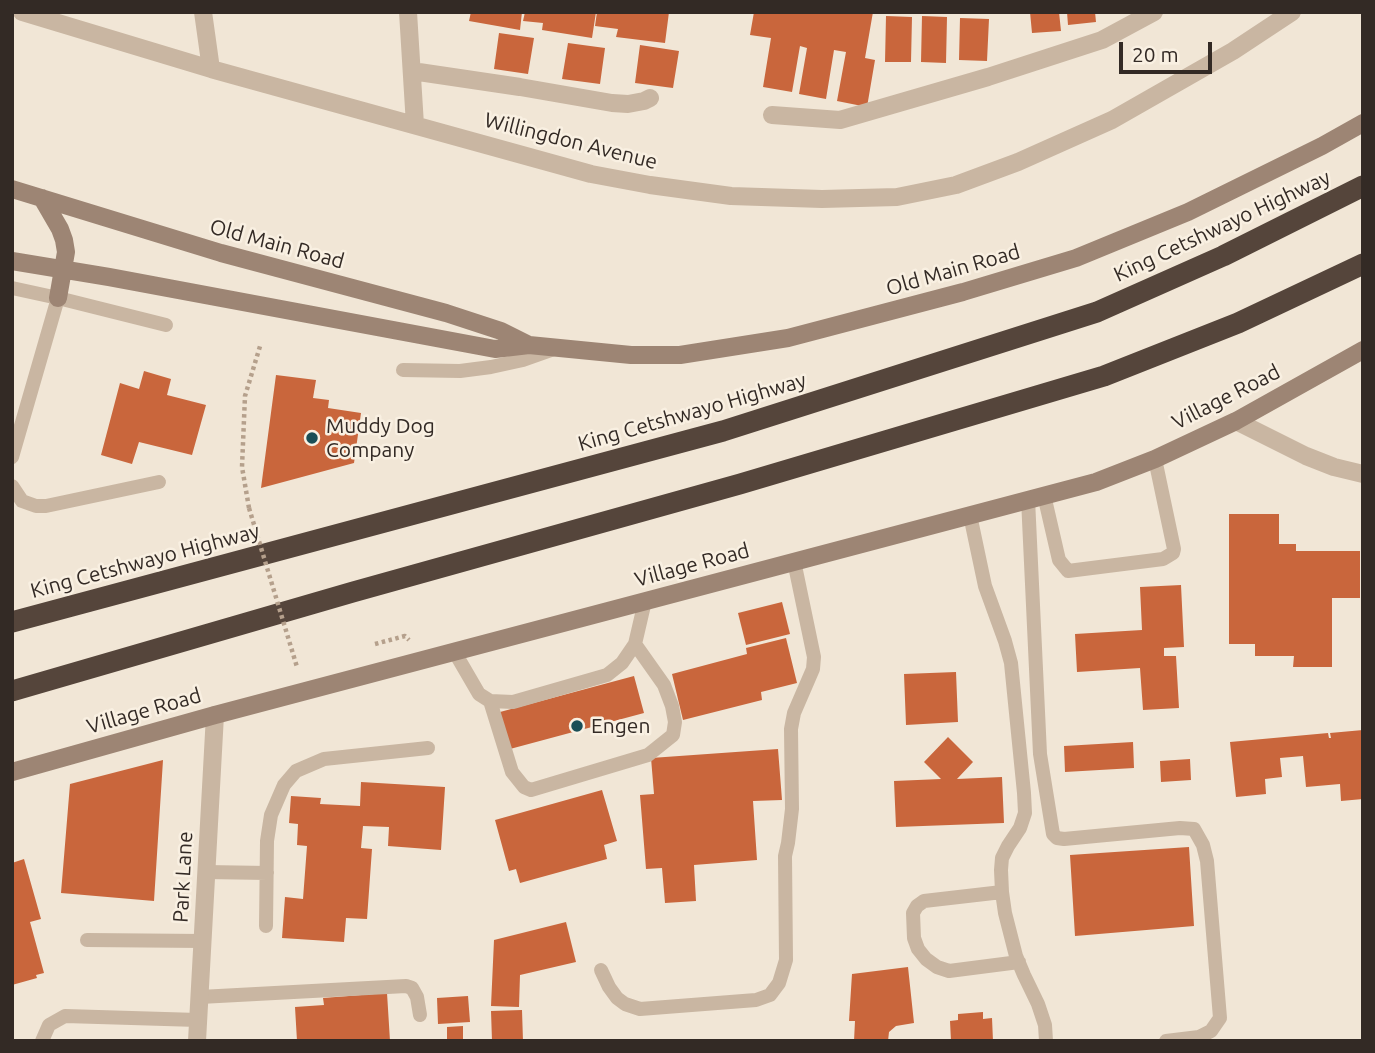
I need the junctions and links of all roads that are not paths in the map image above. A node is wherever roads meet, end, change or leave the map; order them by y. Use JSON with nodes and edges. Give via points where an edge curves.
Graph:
{"nodes":[{"id":1,"x":22,"y":12,"type":"edge"},
{"id":2,"x":203,"y":12,"type":"edge"},
{"id":3,"x":408,"y":12,"type":"edge"},
{"id":4,"x":1154,"y":12,"type":"edge"},
{"id":5,"x":1292,"y":12,"type":"edge"},
{"id":6,"x":211,"y":69,"type":"junction"},
{"id":7,"x":412,"y":71,"type":"junction"},
{"id":8,"x":650,"y":98,"type":"dead end"},
{"id":9,"x":772,"y":116,"type":"dead end"},
{"id":10,"x":1363,"y":123,"type":"edge"},
{"id":11,"x":415,"y":125,"type":"junction"},
{"id":12,"x":1363,"y":186,"type":"edge"},
{"id":13,"x":12,"y":189,"type":"edge"},
{"id":14,"x":42,"y":198,"type":"junction"},
{"id":15,"x":12,"y":261,"type":"edge"},
{"id":16,"x":1363,"y":264,"type":"edge"},
{"id":17,"x":64,"y":269,"type":"junction"},
{"id":18,"x":12,"y":288,"type":"edge"},
{"id":19,"x":58,"y":298,"type":"junction"},
{"id":20,"x":166,"y":326,"type":"dead end"},
{"id":21,"x":529,"y":345,"type":"junction"},
{"id":22,"x":558,"y":348,"type":"junction"},
{"id":23,"x":1363,"y":350,"type":"edge"},
{"id":24,"x":403,"y":370,"type":"dead end"},
{"id":25,"x":1236,"y":421,"type":"junction"},
{"id":26,"x":12,"y":457,"type":"edge"},
{"id":27,"x":1155,"y":459,"type":"junction"},
{"id":28,"x":1363,"y":474,"type":"edge"},
{"id":29,"x":159,"y":482,"type":"dead end"},
{"id":30,"x":12,"y":486,"type":"edge"},
{"id":31,"x":1036,"y":497,"type":"junction"},
{"id":32,"x":970,"y":515,"type":"junction"},
{"id":33,"x":794,"y":561,"type":"junction"},
{"id":34,"x":645,"y":601,"type":"junction"},
{"id":35,"x":15,"y":620,"type":"edge"},
{"id":36,"x":635,"y":644,"type":"junction"},
{"id":37,"x":454,"y":652,"type":"junction"},
{"id":38,"x":12,"y":691,"type":"edge"},
{"id":39,"x":490,"y":701,"type":"junction"},
{"id":40,"x":215,"y":715,"type":"junction"},
{"id":41,"x":428,"y":748,"type":"dead end"},
{"id":42,"x":12,"y":772,"type":"edge"},
{"id":43,"x":206,"y":872,"type":"junction"},
{"id":44,"x":267,"y":873,"type":"junction"},
{"id":45,"x":1002,"y":891,"type":"junction"},
{"id":46,"x":266,"y":926,"type":"dead end"},
{"id":47,"x":87,"y":940,"type":"dead end"},
{"id":48,"x":203,"y":941,"type":"junction"},
{"id":49,"x":1019,"y":962,"type":"junction"},
{"id":50,"x":601,"y":970,"type":"dead end"},
{"id":51,"x":200,"y":997,"type":"junction"},
{"id":52,"x":420,"y":1015,"type":"dead end"},
{"id":53,"x":198,"y":1020,"type":"junction"},
{"id":54,"x":42,"y":1041,"type":"edge"},
{"id":55,"x":197,"y":1041,"type":"edge"},
{"id":56,"x":1046,"y":1041,"type":"edge"},
{"id":57,"x":1166,"y":1041,"type":"edge"}],
"edges":[{"from":1,"to":6,"type":"street","name":"Willingdon Avenue"},
{"from":2,"to":6,"type":"street"},
{"from":3,"to":7,"type":"street"},
{"from":4,"to":9,"type":"street","via":[[1102,40],[840,120]]},
{"from":5,"to":11,"type":"street","name":"Willingdon Avenue","via":[[1112,120],[969,180],[898,197],[731,196],[650,185],[591,174]]},
{"from":6,"to":11,"type":"street","name":"Willingdon Avenue"},
{"from":7,"to":8,"type":"street","via":[[612,103]]},
{"from":7,"to":11,"type":"street"},
{"from":10,"to":22,"type":"main road","name":"Old Main Road","via":[[1188,212],[1076,258],[963,292],[788,338],[680,355]]},
{"from":12,"to":35,"type":"highway","name":"King Cetshwayo Highway","via":[[1223,256],[1084,316],[723,431]]},
{"from":13,"to":14,"type":"main road","name":"Old Main Road"},
{"from":14,"to":17,"type":"main road","via":[[64,240]]},
{"from":14,"to":21,"type":"main road","name":"Old Main Road","via":[[221,253],[446,313]]},
{"from":15,"to":17,"type":"main road","name":"Old Main Road"},
{"from":16,"to":38,"type":"highway","via":[[1238,323],[1104,376]]},
{"from":17,"to":19,"type":"main road"},
{"from":17,"to":21,"type":"main road","name":"Old Main Road","via":[[495,349]]},
{"from":18,"to":19,"type":"lane"},
{"from":19,"to":20,"type":"lane"},
{"from":19,"to":26,"type":"lane"},
{"from":21,"to":22,"type":"main road","name":"Old Main Road"},
{"from":22,"to":24,"type":"lane","via":[[491,367]]},
{"from":23,"to":25,"type":"main road","name":"Village Road"},
{"from":25,"to":27,"type":"main road","name":"Village Road"},
{"from":25,"to":28,"type":"street","via":[[1306,456]]},
{"from":27,"to":31,"type":"main road","name":"Village Road","via":[[1096,482]]},
{"from":27,"to":31,"type":"lane","via":[[1174,549],[1163,559],[1068,571],[1059,560]]},
{"from":29,"to":30,"type":"lane","via":[[46,506],[22,501]]},
{"from":31,"to":32,"type":"main road","name":"Village Road"},
{"from":31,"to":57,"type":"lane","via":[[1040,754],[1053,834],[1064,839],[1194,829],[1203,845],[1220,1018],[1211,1031],[1199,1037]]},
{"from":32,"to":33,"type":"main road","name":"Village Road"},
{"from":32,"to":45,"type":"lane","via":[[985,586],[1011,663],[1024,793],[1020,828],[1002,858]]},
{"from":33,"to":34,"type":"main road","name":"Village Road"},
{"from":33,"to":50,"type":"lane","via":[[814,657],[791,729],[786,960],[779,983],[770,995],[756,1000],[640,1009],[617,998]]},
{"from":34,"to":36,"type":"lane"},
{"from":34,"to":37,"type":"main road","name":"Village Road"},
{"from":36,"to":39,"type":"lane","via":[[607,675],[513,702]]},
{"from":36,"to":39,"type":"lane","via":[[664,685],[675,722],[673,734],[648,755],[531,790],[512,772]]},
{"from":37,"to":39,"type":"lane","via":[[479,694]]},
{"from":37,"to":40,"type":"main road","name":"Village Road"},
{"from":40,"to":42,"type":"main road","name":"Village Road"},
{"from":40,"to":43,"type":"street","name":"Park Lane"},
{"from":41,"to":44,"type":"lane","via":[[324,759],[296,771],[284,785],[271,815]]},
{"from":43,"to":44,"type":"lane"},
{"from":43,"to":48,"type":"street","name":"Park Lane"},
{"from":44,"to":46,"type":"lane"},
{"from":45,"to":49,"type":"lane"},
{"from":45,"to":49,"type":"lane","via":[[924,901],[912,913],[914,938],[926,959],[949,971]]},
{"from":47,"to":48,"type":"lane"},
{"from":48,"to":51,"type":"street","name":"Park Lane"},
{"from":49,"to":56,"type":"lane","via":[[1038,1004]]},
{"from":51,"to":52,"type":"lane","via":[[406,986],[415,993]]},
{"from":51,"to":53,"type":"street","name":"Park Lane"},
{"from":53,"to":54,"type":"lane","via":[[65,1016],[49,1025]]},
{"from":53,"to":55,"type":"street","name":"Park Lane"}]}
